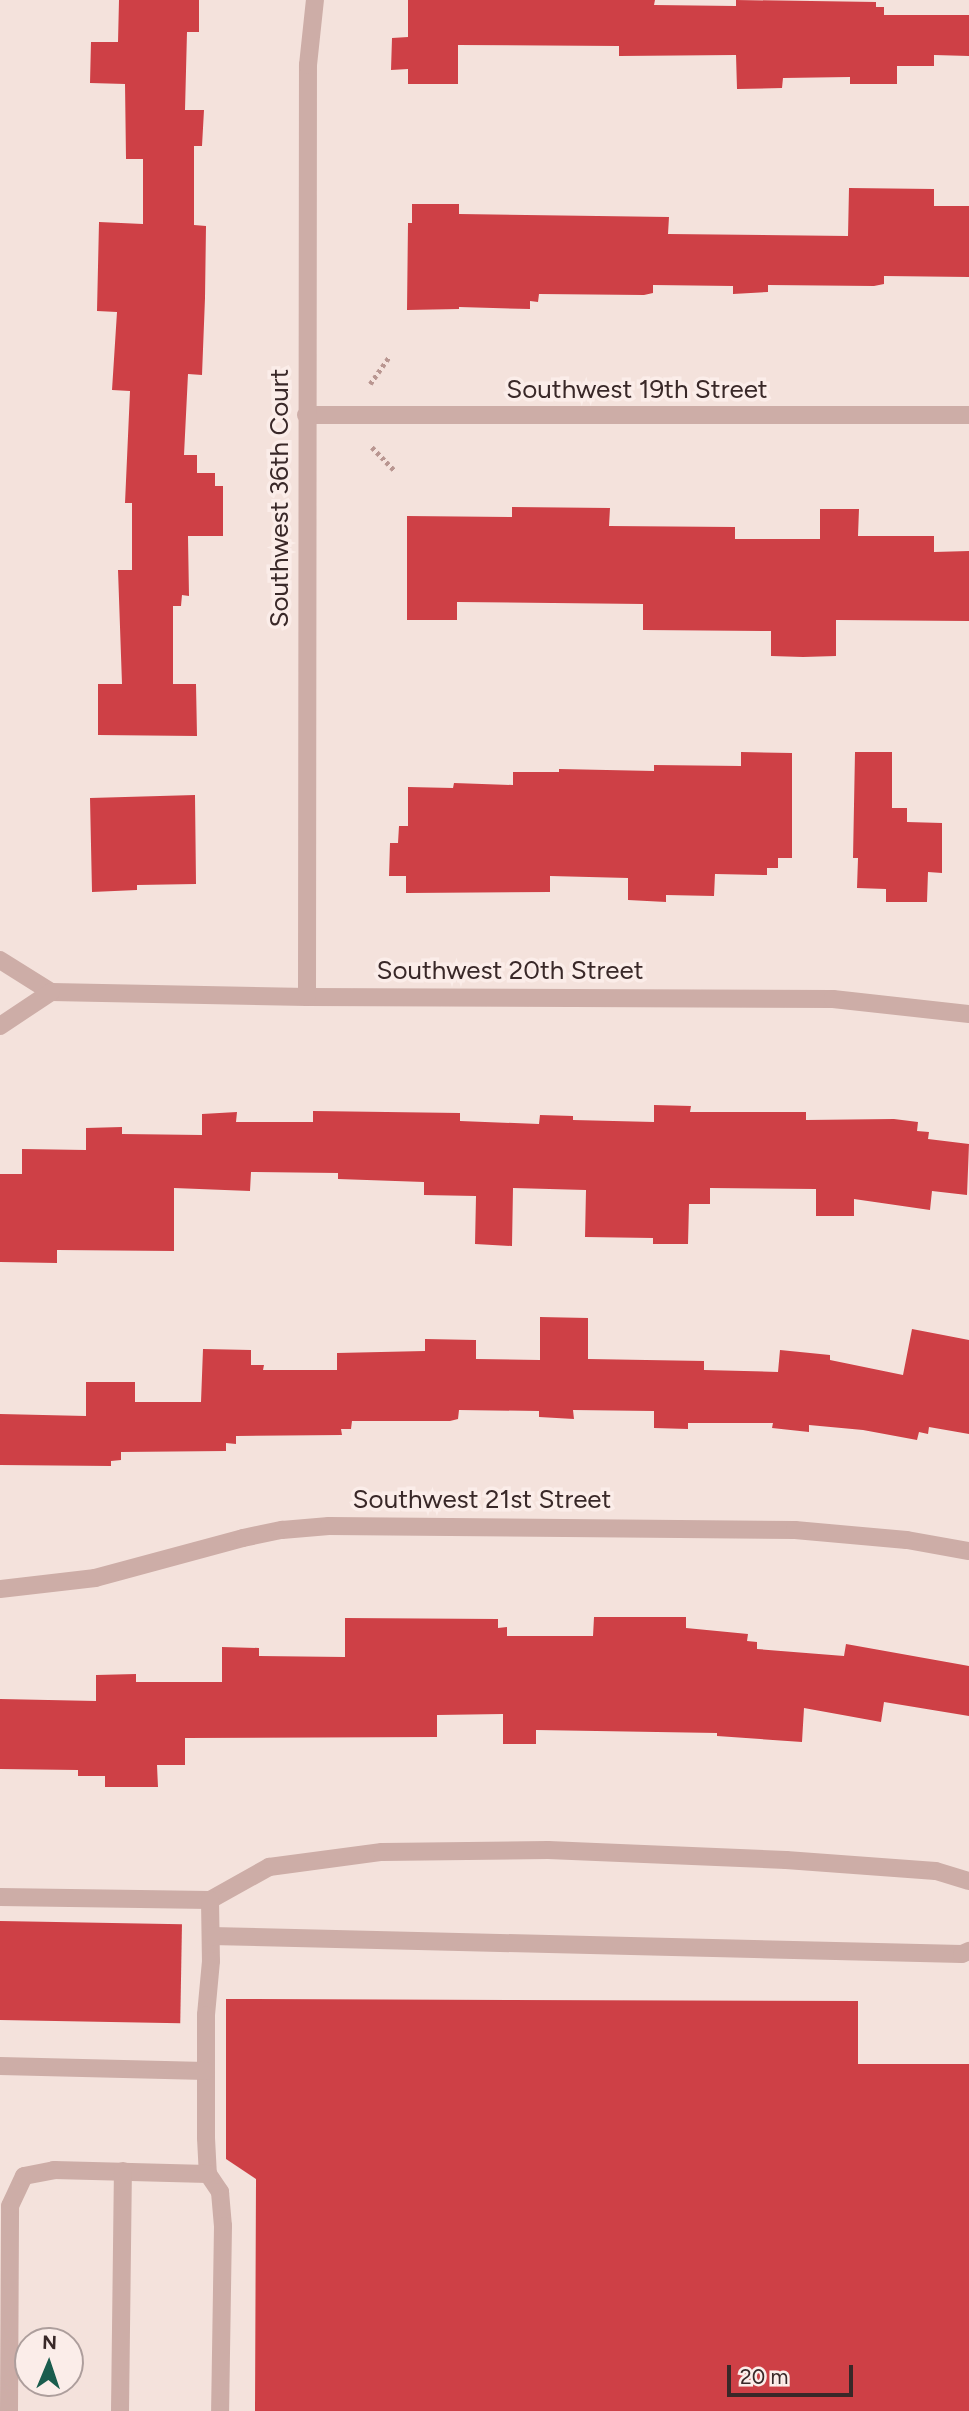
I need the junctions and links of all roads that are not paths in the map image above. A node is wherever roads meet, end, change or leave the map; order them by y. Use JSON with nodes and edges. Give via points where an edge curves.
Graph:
{"nodes":[{"id":1,"x":315,"y":0,"type":"edge"},
{"id":2,"x":306,"y":415,"type":"junction"},
{"id":3,"x":969,"y":415,"type":"edge"},
{"id":4,"x":0,"y":960,"type":"edge"},
{"id":5,"x":51,"y":992,"type":"junction"},
{"id":6,"x":307,"y":997,"type":"junction"},
{"id":7,"x":969,"y":1014,"type":"edge"},
{"id":8,"x":0,"y":1026,"type":"edge"},
{"id":9,"x":969,"y":1551,"type":"edge"},
{"id":10,"x":0,"y":1589,"type":"edge"},
{"id":11,"x":969,"y":1881,"type":"edge"},
{"id":12,"x":0,"y":1897,"type":"edge"},
{"id":13,"x":210,"y":1900,"type":"junction"},
{"id":14,"x":211,"y":1936,"type":"junction"},
{"id":15,"x":969,"y":1951,"type":"edge"},
{"id":16,"x":0,"y":2066,"type":"edge"},
{"id":17,"x":206,"y":2071,"type":"junction"},
{"id":18,"x":124,"y":2171,"type":"junction"},
{"id":19,"x":208,"y":2174,"type":"junction"},
{"id":20,"x":9,"y":2411,"type":"edge"},
{"id":21,"x":120,"y":2411,"type":"edge"},
{"id":22,"x":219,"y":2411,"type":"edge"}],
"edges":[{"from":1,"to":2,"type":"street","name":"Southwest 36th Court","via":[[308,65]]},
{"from":2,"to":3,"type":"street","name":"Southwest 19th Street"},
{"from":2,"to":6,"type":"street","name":"Southwest 36th Court"},
{"from":4,"to":5,"type":"street"},
{"from":5,"to":6,"type":"street","name":"Southwest 20th Street"},
{"from":5,"to":8,"type":"street"},
{"from":6,"to":7,"type":"street","name":"Southwest 20th Street","via":[[808,998]]},
{"from":9,"to":10,"type":"street","name":"Southwest 21st Street","via":[[907,1540],[795,1531],[329,1526],[243,1538],[95,1578]]},
{"from":11,"to":13,"type":"street","via":[[936,1871],[773,1859],[548,1850],[382,1852],[269,1867]]},
{"from":12,"to":13,"type":"street"},
{"from":13,"to":14,"type":"street"},
{"from":14,"to":15,"type":"street"},
{"from":14,"to":17,"type":"street"},
{"from":16,"to":17,"type":"street"},
{"from":17,"to":19,"type":"street"},
{"from":18,"to":19,"type":"street"},
{"from":18,"to":20,"type":"street","via":[[54,2170],[24,2176],[10,2206]]},
{"from":18,"to":21,"type":"street"},
{"from":19,"to":22,"type":"street","via":[[220,2192],[223,2226]]}]}
